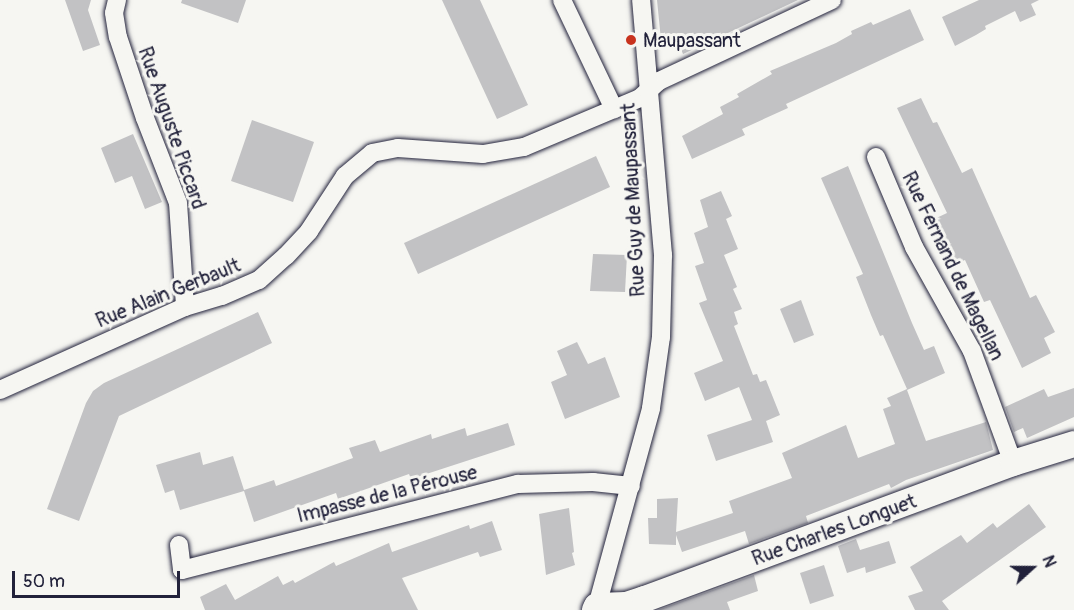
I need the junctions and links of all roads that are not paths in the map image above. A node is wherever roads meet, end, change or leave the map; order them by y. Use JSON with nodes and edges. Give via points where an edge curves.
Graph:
{"nodes":[{"id":1,"x":117,"y":0,"type":"edge"},
{"id":2,"x":562,"y":0,"type":"edge"},
{"id":3,"x":641,"y":0,"type":"edge"},
{"id":4,"x":832,"y":0,"type":"edge"},
{"id":5,"x":650,"y":90,"type":"junction"},
{"id":6,"x":614,"y":109,"type":"junction"},
{"id":7,"x":876,"y":157,"type":"dead end"},
{"id":8,"x":184,"y":307,"type":"junction"},
{"id":9,"x":0,"y":390,"type":"edge"},
{"id":10,"x":1074,"y":444,"type":"edge"},
{"id":11,"x":1013,"y":463,"type":"junction"},
{"id":12,"x":631,"y":486,"type":"junction"},
{"id":13,"x":179,"y":545,"type":"dead end"},
{"id":14,"x":648,"y":605,"type":"edge"},
{"id":15,"x":596,"y":608,"type":"edge"}],
"edges":[{"from":1,"to":8,"type":"street","name":"Rue Auguste Piccard","via":[[114,13],[118,37],[178,203]]},
{"from":2,"to":6,"type":"street"},
{"from":3,"to":5,"type":"street","name":"Rue Guy de Maupassant"},
{"from":4,"to":5,"type":"street","name":"Rue Alain Gerbault","via":[[659,81]]},
{"from":5,"to":6,"type":"street","name":"Rue Alain Gerbault"},
{"from":5,"to":12,"type":"street","name":"Rue Guy de Maupassant","via":[[663,255],[661,337],[651,408]]},
{"from":6,"to":8,"type":"street","name":"Rue Alain Gerbault","via":[[524,147],[483,154],[398,148],[372,153],[345,176],[309,231],[259,280]]},
{"from":7,"to":11,"type":"street","name":"Rue Fernand de Magellan","via":[[914,247],[972,351]]},
{"from":8,"to":9,"type":"street","name":"Rue Alain Gerbault"},
{"from":10,"to":11,"type":"street","name":"Rue Charles Longuet"},
{"from":11,"to":14,"type":"street","name":"Rue Charles Longuet"},
{"from":12,"to":13,"type":"street","name":"Impasse de la Pérouse","via":[[593,482],[518,484],[182,570]]},
{"from":12,"to":15,"type":"street","name":"Rue Guy de Maupassant"},
{"from":14,"to":15,"type":"street","name":"Rue Charles Longuet"}]}
